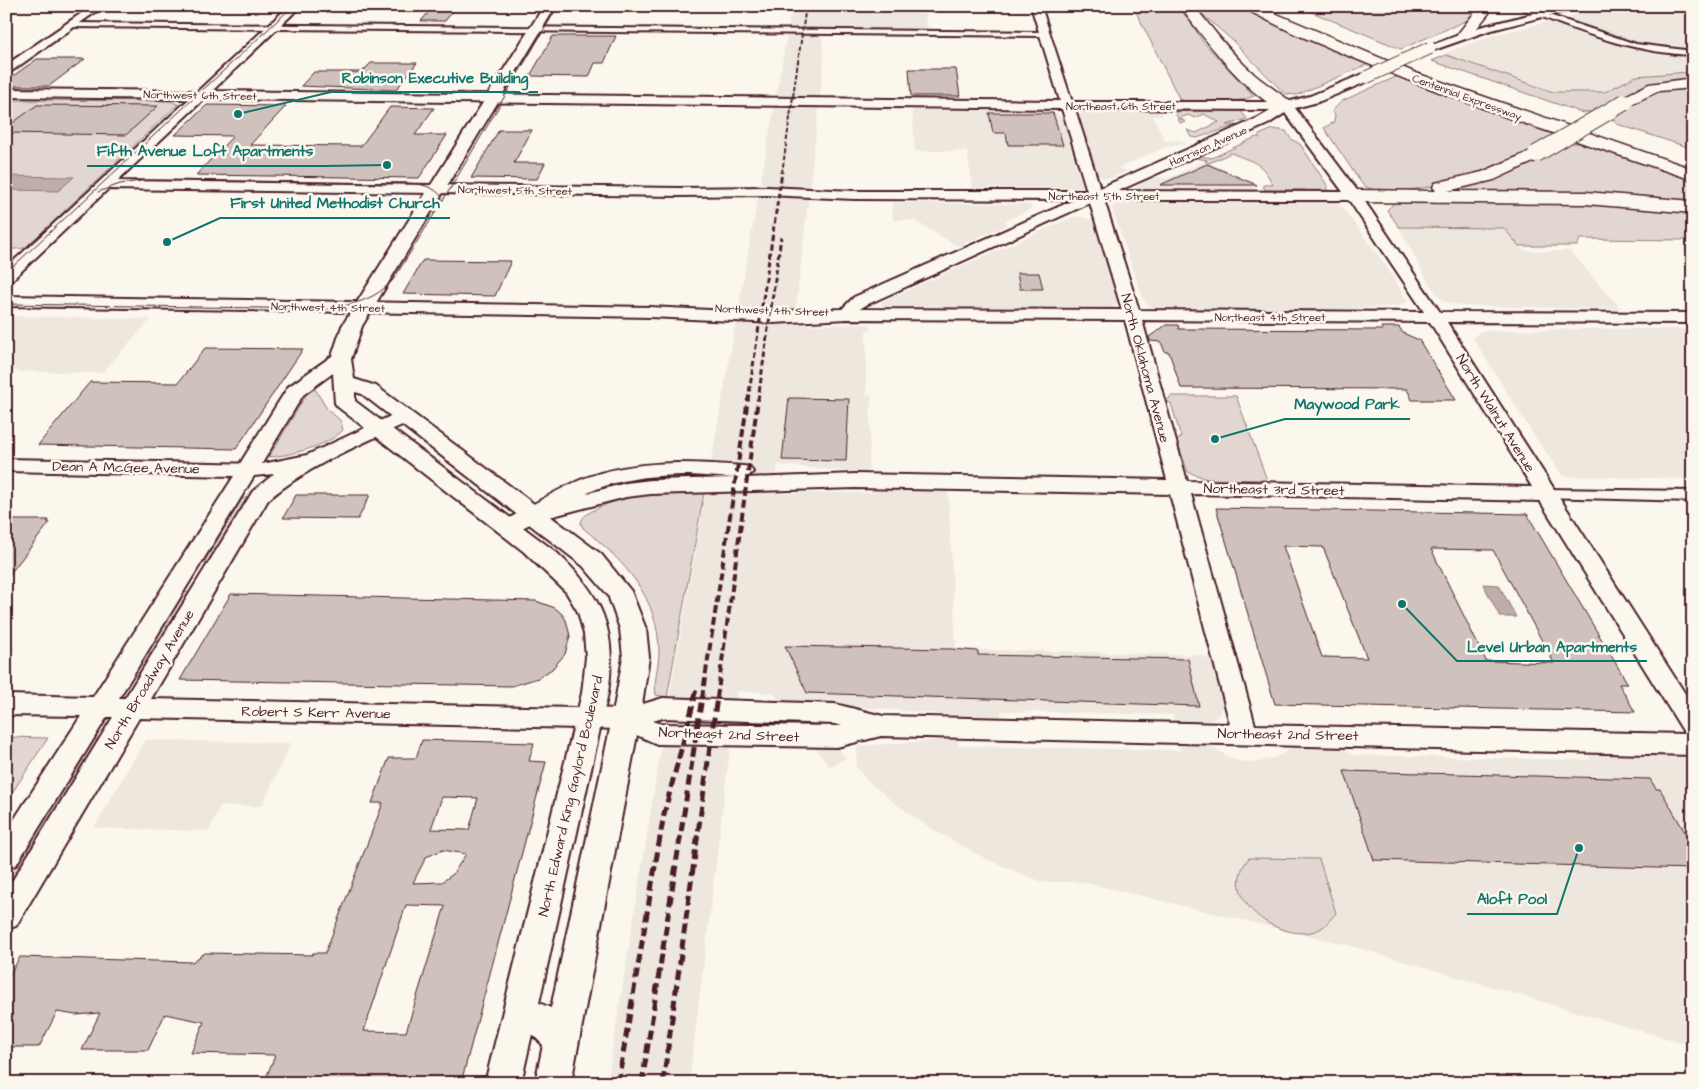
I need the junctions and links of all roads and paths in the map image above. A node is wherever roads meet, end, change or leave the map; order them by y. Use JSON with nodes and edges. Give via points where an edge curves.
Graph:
{"nodes":[{"id":1,"x":99,"y":6,"type":"edge"},
{"id":2,"x":296,"y":6,"type":"edge"},
{"id":3,"x":550,"y":6,"type":"edge"},
{"id":4,"x":1036,"y":6,"type":"edge"},
{"id":5,"x":1187,"y":6,"type":"edge"},
{"id":6,"x":1246,"y":6,"type":"edge"},
{"id":7,"x":1483,"y":6,"type":"edge"},
{"id":8,"x":1522,"y":6,"type":"edge"},
{"id":9,"x":1580,"y":6,"type":"edge"},
{"id":10,"x":1547,"y":14,"type":"junction"},
{"id":11,"x":1310,"y":19,"type":"dead end"},
{"id":12,"x":73,"y":24,"type":"junction"},
{"id":13,"x":275,"y":26,"type":"junction"},
{"id":14,"x":536,"y":30,"type":"junction"},
{"id":15,"x":1044,"y":34,"type":"junction"},
{"id":16,"x":1464,"y":35,"type":"junction"},
{"id":17,"x":1693,"y":53,"type":"edge"},
{"id":18,"x":6,"y":71,"type":"edge"},
{"id":19,"x":1693,"y":83,"type":"edge"},
{"id":20,"x":6,"y":93,"type":"edge"},
{"id":21,"x":200,"y":95,"type":"junction"},
{"id":22,"x":492,"y":99,"type":"junction"},
{"id":23,"x":772,"y":104,"type":"joint"},
{"id":24,"x":1067,"y":105,"type":"junction"},
{"id":25,"x":1287,"y":106,"type":"junction"},
{"id":26,"x":1313,"y":115,"type":"junction"},
{"id":27,"x":1693,"y":157,"type":"edge"},
{"id":28,"x":1693,"y":175,"type":"edge"},
{"id":29,"x":106,"y":185,"type":"junction"},
{"id":30,"x":437,"y":189,"type":"junction"},
{"id":31,"x":743,"y":190,"type":"joint"},
{"id":32,"x":680,"y":192,"type":"junction"},
{"id":33,"x":854,"y":195,"type":"junction"},
{"id":34,"x":1010,"y":196,"type":"junction"},
{"id":35,"x":1096,"y":196,"type":"junction"},
{"id":36,"x":1354,"y":196,"type":"junction"},
{"id":37,"x":1391,"y":196,"type":"junction"},
{"id":38,"x":1693,"y":207,"type":"edge"},
{"id":39,"x":1042,"y":219,"type":"junction"},
{"id":40,"x":6,"y":278,"type":"edge"},
{"id":41,"x":6,"y":301,"type":"edge"},
{"id":42,"x":363,"y":307,"type":"junction"},
{"id":43,"x":847,"y":314,"type":"junction"},
{"id":44,"x":1132,"y":316,"type":"junction"},
{"id":45,"x":1436,"y":317,"type":"junction"},
{"id":46,"x":1693,"y":318,"type":"edge"},
{"id":47,"x":341,"y":359,"type":"junction"},
{"id":48,"x":345,"y":382,"type":"junction"},
{"id":49,"x":400,"y":414,"type":"junction"},
{"id":50,"x":375,"y":426,"type":"junction"},
{"id":51,"x":312,"y":460,"type":"junction"},
{"id":52,"x":6,"y":465,"type":"edge"},
{"id":53,"x":247,"y":470,"type":"junction"},
{"id":54,"x":706,"y":478,"type":"joint"},
{"id":55,"x":855,"y":480,"type":"joint"},
{"id":56,"x":1178,"y":487,"type":"junction"},
{"id":57,"x":1546,"y":494,"type":"junction"},
{"id":58,"x":1693,"y":496,"type":"edge"},
{"id":59,"x":534,"y":514,"type":"junction"},
{"id":60,"x":508,"y":528,"type":"junction"},
{"id":61,"x":6,"y":705,"type":"edge"},
{"id":62,"x":100,"y":707,"type":"junction"},
{"id":63,"x":133,"y":707,"type":"junction"},
{"id":64,"x":589,"y":718,"type":"junction"},
{"id":65,"x":626,"y":719,"type":"junction"},
{"id":66,"x":1693,"y":727,"type":"edge"},
{"id":67,"x":1245,"y":733,"type":"junction"},
{"id":68,"x":1693,"y":745,"type":"edge"},
{"id":69,"x":6,"y":856,"type":"edge"},
{"id":70,"x":6,"y":917,"type":"edge"},
{"id":71,"x":520,"y":1013,"type":"junction"},
{"id":72,"x":562,"y":1040,"type":"junction"},
{"id":73,"x":503,"y":1083,"type":"edge"},
{"id":74,"x":553,"y":1083,"type":"edge"}],
"edges":[{"from":1,"to":12,"type":"street"},
{"from":2,"to":13,"type":"street"},
{"from":3,"to":14,"type":"main road"},
{"from":4,"to":15,"type":"street","name":"North Oklahoma Avenue"},
{"from":5,"to":25,"type":"highway","via":[[1268,97]]},
{"from":6,"to":28,"type":"highway","name":"Centennial Expressway","via":[[1417,80]]},
{"from":7,"to":16,"type":"highway","via":[[1482,13]]},
{"from":8,"to":10,"type":"highway"},
{"from":9,"to":10,"type":"street","name":"Harrison Avenue"},
{"from":10,"to":16,"type":"street","name":"Harrison Avenue"},
{"from":10,"to":17,"type":"street","via":[[1611,40],[1644,49]]},
{"from":11,"to":27,"type":"highway","name":"Centennial Expressway","via":[[1475,84]]},
{"from":12,"to":13,"type":"street"},
{"from":12,"to":18,"type":"street"},
{"from":13,"to":14,"type":"street"},
{"from":13,"to":21,"type":"street"},
{"from":14,"to":15,"type":"street"},
{"from":14,"to":22,"type":"main road"},
{"from":15,"to":24,"type":"street","name":"North Oklahoma Avenue"},
{"from":16,"to":26,"type":"street","name":"Harrison Avenue","bridge":true,"via":[[1367,76]]},
{"from":19,"to":37,"type":"highway","bridge":true,"via":[[1655,87],[1505,169],[1466,182]]},
{"from":20,"to":21,"type":"street","name":"Northwest 6th Street"},
{"from":21,"to":22,"type":"street","name":"Northwest 6th Street"},
{"from":21,"to":29,"type":"street"},
{"from":22,"to":23,"type":"street","name":"Northwest 6th Street"},
{"from":22,"to":30,"type":"main road"},
{"from":23,"to":24,"type":"street","name":"Northeast 6th Street"},
{"from":24,"to":25,"type":"street","name":"Northeast 6th Street"},
{"from":24,"to":35,"type":"street","name":"North Oklahoma Avenue"},
{"from":25,"to":26,"type":"street","name":"North Walnut Avenue"},
{"from":25,"to":26,"type":"street","name":"Harrison Avenue"},
{"from":25,"to":35,"type":"street","name":"Harrison Avenue","via":[[1263,122]]},
{"from":26,"to":36,"type":"street","name":"North Walnut Avenue"},
{"from":29,"to":30,"type":"street","name":"Northwest 5th Street"},
{"from":29,"to":40,"type":"street"},
{"from":30,"to":32,"type":"street","name":"Northwest 5th Street"},
{"from":30,"to":42,"type":"main road"},
{"from":31,"to":32,"type":"street","name":"Northwest 5th Street"},
{"from":31,"to":33,"type":"street","name":"Northeast 5th Street"},
{"from":32,"to":33,"type":"street","name":"Northeast 5th Street","via":[[782,199]]},
{"from":33,"to":34,"type":"street","name":"Northeast 5th Street"},
{"from":34,"to":35,"type":"street","name":"Northeast 5th Street"},
{"from":34,"to":39,"type":"street","via":[[1040,206]]},
{"from":35,"to":36,"type":"street","name":"Northeast 5th Street"},
{"from":35,"to":39,"type":"street","name":"Harrison Avenue"},
{"from":35,"to":44,"type":"street","name":"North Oklahoma Avenue"},
{"from":36,"to":37,"type":"highway"},
{"from":36,"to":45,"type":"street","name":"North Walnut Avenue"},
{"from":37,"to":38,"type":"highway","via":[[1586,198]]},
{"from":39,"to":43,"type":"street","name":"Harrison Avenue","via":[[860,300]]},
{"from":41,"to":42,"type":"street","name":"Northwest 4th Street"},
{"from":42,"to":43,"type":"street","name":"Northwest 4th Street","via":[[650,312],[712,317]]},
{"from":42,"to":47,"type":"main road","via":[[349,332]]},
{"from":43,"to":44,"type":"street","name":"Northeast 4th Street"},
{"from":44,"to":45,"type":"street","name":"Northeast 4th Street"},
{"from":44,"to":56,"type":"street","name":"North Oklahoma Avenue"},
{"from":45,"to":46,"type":"street","name":"Northeast 4th Street"},
{"from":45,"to":57,"type":"street","name":"North Walnut Avenue"},
{"from":47,"to":48,"type":"main road"},
{"from":47,"to":53,"type":"main road","via":[[296,391]]},
{"from":48,"to":49,"type":"main road","via":[[368,390]]},
{"from":48,"to":50,"type":"main road","name":"North Edward King Gaylord Boulevard","via":[[345,403]]},
{"from":49,"to":50,"type":"street","name":"Dean A McGee Avenue"},
{"from":49,"to":59,"type":"main road"},
{"from":50,"to":51,"type":"street","name":"Dean A McGee Avenue"},
{"from":50,"to":53,"type":"street","name":"Dean A McGee Avenue","via":[[310,452],[266,461]]},
{"from":50,"to":60,"type":"main road","name":"North Edward King Gaylord Boulevard"},
{"from":51,"to":53,"type":"street","name":"Dean A McGee Avenue"},
{"from":51,"to":63,"type":"street","name":"North Broadway Avenue","via":[[260,496]]},
{"from":52,"to":53,"type":"street","name":"Dean A McGee Avenue"},
{"from":53,"to":62,"type":"street","name":"North Broadway Avenue"},
{"from":54,"to":55,"type":"street","name":"Northeast 3rd Street"},
{"from":54,"to":59,"type":"street","via":[[626,490]]},
{"from":55,"to":56,"type":"street","name":"Northeast 3rd Street"},
{"from":56,"to":57,"type":"street","name":"Northeast 3rd Street"},
{"from":56,"to":67,"type":"street","name":"North Oklahoma Avenue"},
{"from":57,"to":58,"type":"street","name":"Northeast 3rd Street"},
{"from":57,"to":66,"type":"street","name":"North Walnut Avenue"},
{"from":59,"to":60,"type":"street"},
{"from":59,"to":65,"type":"main road","via":[[592,560],[619,591],[633,629],[636,657]]},
{"from":60,"to":64,"type":"main road","name":"North Edward King Gaylord Boulevard","via":[[565,575],[591,614],[599,637],[600,660]]},
{"from":61,"to":62,"type":"street","name":"Robert S Kerr Avenue"},
{"from":62,"to":63,"type":"street","name":"Robert S Kerr Avenue"},
{"from":62,"to":69,"type":"street","name":"North Broadway Avenue"},
{"from":63,"to":64,"type":"street","name":"Robert S Kerr Avenue"},
{"from":63,"to":70,"type":"street","name":"North Broadway Avenue"},
{"from":64,"to":65,"type":"street","name":"Robert S Kerr Avenue"},
{"from":64,"to":71,"type":"main road","name":"North Edward King Gaylord Boulevard"},
{"from":65,"to":67,"type":"street","name":"Northeast 2nd Street","via":[[657,734],[837,737],[883,726]]},
{"from":65,"to":72,"type":"main road"},
{"from":67,"to":68,"type":"street","name":"Northeast 2nd Street"},
{"from":71,"to":72,"type":"main road","via":[[547,1023]]},
{"from":71,"to":73,"type":"main road","name":"North Edward King Gaylord Boulevard"},
{"from":72,"to":74,"type":"main road"}]}
